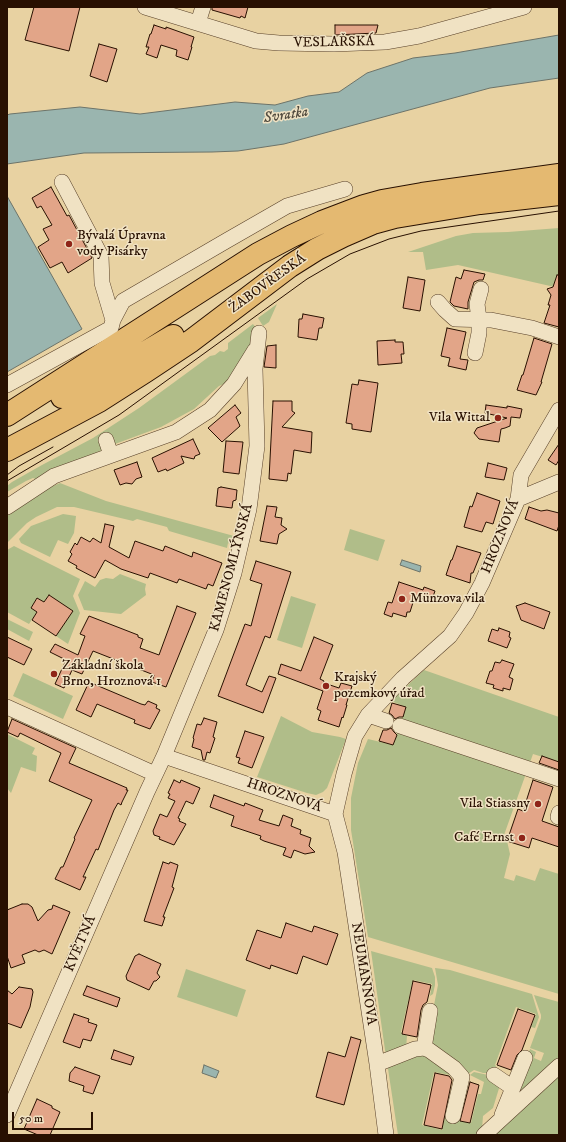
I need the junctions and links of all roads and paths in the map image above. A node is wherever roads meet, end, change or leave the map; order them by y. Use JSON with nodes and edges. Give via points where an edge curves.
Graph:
{"nodes":[{"id":1,"x":145,"y":7,"type":"edge"},
{"id":2,"x":203,"y":7,"type":"edge"},
{"id":3,"x":524,"y":7,"type":"edge"},
{"id":4,"x":198,"y":23,"type":"junction"},
{"id":5,"x":559,"y":175,"type":"edge"},
{"id":6,"x":62,"y":182,"type":"dead end"},
{"id":7,"x":345,"y":188,"type":"dead end"},
{"id":8,"x":559,"y":194,"type":"edge"},
{"id":9,"x":364,"y":206,"type":"junction"},
{"id":10,"x":290,"y":266,"type":"junction"},
{"id":11,"x":481,"y":289,"type":"dead end"},
{"id":12,"x":438,"y":302,"type":"dead end"},
{"id":13,"x":479,"y":319,"type":"junction"},
{"id":14,"x":113,"y":320,"type":"junction"},
{"id":15,"x":559,"y":337,"type":"edge"},
{"id":16,"x":475,"y":352,"type":"dead end"},
{"id":17,"x":7,"y":385,"type":"edge"},
{"id":18,"x":62,"y":397,"type":"junction"},
{"id":19,"x":559,"y":410,"type":"edge"},
{"id":20,"x":10,"y":424,"type":"edge"},
{"id":21,"x":106,"y":440,"type":"dead end"},
{"id":22,"x":7,"y":450,"type":"edge"},
{"id":23,"x":111,"y":455,"type":"junction"},
{"id":24,"x":559,"y":482,"type":"edge"},
{"id":25,"x":518,"y":499,"type":"junction"},
{"id":26,"x":7,"y":507,"type":"edge"},
{"id":27,"x":7,"y":707,"type":"edge"},
{"id":28,"x":368,"y":715,"type":"junction"},
{"id":29,"x":164,"y":756,"type":"junction"},
{"id":30,"x":155,"y":774,"type":"junction"},
{"id":31,"x":559,"y":779,"type":"edge"},
{"id":32,"x":335,"y":814,"type":"junction"},
{"id":33,"x":430,"y":1011,"type":"dead end"},
{"id":34,"x":424,"y":1048,"type":"junction"},
{"id":35,"x":525,"y":1058,"type":"dead end"},
{"id":36,"x":377,"y":1064,"type":"junction"},
{"id":37,"x":559,"y":1066,"type":"edge"},
{"id":38,"x":494,"y":1074,"type":"dead end"},
{"id":39,"x":513,"y":1088,"type":"junction"},
{"id":40,"x":7,"y":1115,"type":"edge"},
{"id":41,"x":453,"y":1116,"type":"dead end"},
{"id":42,"x":500,"y":1120,"type":"junction"},
{"id":43,"x":386,"y":1135,"type":"edge"},
{"id":44,"x":484,"y":1135,"type":"edge"}],
"edges":[{"from":1,"to":4,"type":"street","name":"VESLAŘSKÁ"},
{"from":2,"to":4,"type":"street"},
{"from":3,"to":4,"type":"street","name":"VESLAŘSKÁ","via":[[419,36],[385,42],[279,44],[256,41]]},
{"from":5,"to":9,"type":"highway","name":"ŽABOVŘESKÁ","via":[[382,200]]},
{"from":6,"to":14,"type":"street","via":[[101,256],[102,283]]},
{"from":7,"to":14,"type":"street","via":[[286,206],[123,301]]},
{"from":8,"to":10,"type":"highway","name":"ŽABOVŘESKÁ","via":[[480,203],[373,223],[317,249]]},
{"from":9,"to":18,"type":"highway","via":[[307,237],[87,378]]},
{"from":9,"to":20,"type":"highway","name":"ŽABOVŘESKÁ","via":[[292,236],[258,254]]},
{"from":10,"to":18,"type":"highway","via":[[270,273],[148,351],[92,384]]},
{"from":10,"to":22,"type":"highway","name":"ŽABOVŘESKÁ","via":[[191,341],[146,371],[99,401]]},
{"from":11,"to":13,"type":"street","via":[[476,304]]},
{"from":12,"to":13,"type":"street","via":[[455,319]]},
{"from":13,"to":15,"type":"street","via":[[491,320],[528,334]]},
{"from":13,"to":16,"type":"street"},
{"from":14,"to":17,"type":"street","via":[[111,328]]},
{"from":18,"to":20,"type":"highway"},
{"from":19,"to":25,"type":"street","name":"HROZNOVÁ","via":[[521,475]]},
{"from":21,"to":23,"type":"street"},
{"from":23,"to":26,"type":"street","via":[[54,476]]},
{"from":23,"to":29,"type":"street","name":"KAMENOMLÝNSKÁ","via":[[176,432],[210,410],[234,384],[258,339],[255,369],[256,446],[250,509],[213,640]]},
{"from":24,"to":25,"type":"street"},
{"from":25,"to":28,"type":"street","name":"HROZNOVÁ","via":[[482,583],[466,613],[450,636],[403,678]]},
{"from":27,"to":30,"type":"street"},
{"from":28,"to":31,"type":"street"},
{"from":28,"to":32,"type":"street","name":"HROZNOVÁ","via":[[355,736]]},
{"from":29,"to":30,"type":"street"},
{"from":29,"to":32,"type":"street","name":"HROZNOVÁ"},
{"from":30,"to":40,"type":"street","name":"KVĚTNÁ"},
{"from":32,"to":36,"type":"street","name":"NEUMANNOVA","via":[[345,852]]},
{"from":33,"to":34,"type":"street"},
{"from":34,"to":36,"type":"street","via":[[407,1051]]},
{"from":34,"to":41,"type":"street","via":[[450,1064],[462,1078]]},
{"from":35,"to":39,"type":"street"},
{"from":36,"to":43,"type":"street","name":"NEUMANNOVA"},
{"from":37,"to":42,"type":"street"},
{"from":38,"to":39,"type":"street"},
{"from":39,"to":42,"type":"street"},
{"from":42,"to":44,"type":"street"}]}
